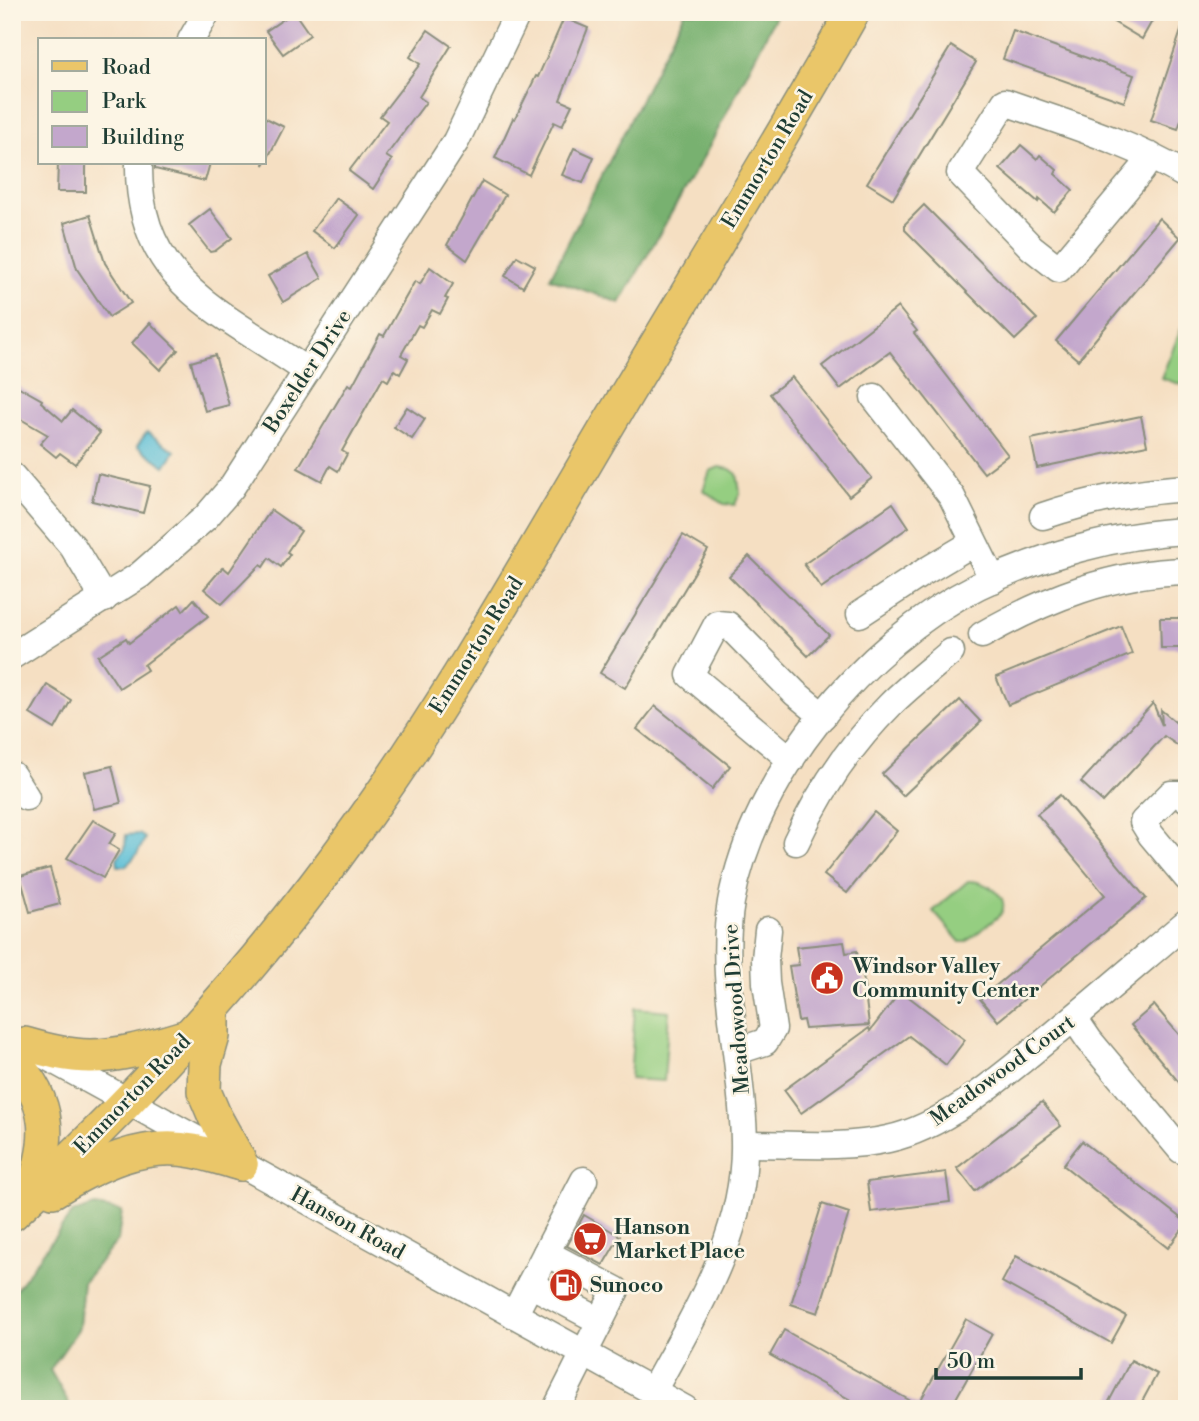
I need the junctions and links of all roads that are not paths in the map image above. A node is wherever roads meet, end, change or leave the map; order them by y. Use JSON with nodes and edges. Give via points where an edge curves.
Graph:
{"nodes":[{"id":1,"x":207,"y":12,"type":"edge"},
{"id":2,"x":518,"y":12,"type":"edge"},
{"id":3,"x":853,"y":12,"type":"edge"},
{"id":4,"x":192,"y":38,"type":"edge"},
{"id":5,"x":1151,"y":156,"type":"junction"},
{"id":6,"x":139,"y":164,"type":"edge"},
{"id":7,"x":1187,"y":176,"type":"edge"},
{"id":8,"x":307,"y":371,"type":"junction"},
{"id":9,"x":874,"y":397,"type":"dead end"},
{"id":10,"x":12,"y":476,"type":"edge"},
{"id":11,"x":1180,"y":488,"type":"edge"},
{"id":12,"x":1043,"y":516,"type":"dead end"},
{"id":13,"x":1180,"y":531,"type":"edge"},
{"id":14,"x":1110,"y":542,"type":"junction"},
{"id":15,"x":974,"y":543,"type":"junction"},
{"id":16,"x":1187,"y":571,"type":"edge"},
{"id":17,"x":993,"y":579,"type":"junction"},
{"id":18,"x":1118,"y":579,"type":"junction"},
{"id":19,"x":104,"y":599,"type":"junction"},
{"id":20,"x":860,"y":614,"type":"dead end"},
{"id":21,"x":982,"y":635,"type":"dead end"},
{"id":22,"x":951,"y":652,"type":"dead end"},
{"id":23,"x":12,"y":656,"type":"edge"},
{"id":24,"x":823,"y":716,"type":"junction"},
{"id":25,"x":798,"y":750,"type":"junction"},
{"id":26,"x":840,"y":767,"type":"junction"},
{"id":27,"x":1187,"y":799,"type":"edge"},
{"id":28,"x":796,"y":842,"type":"dead end"},
{"id":29,"x":1187,"y":878,"type":"edge"},
{"id":30,"x":1187,"y":922,"type":"edge"},
{"id":31,"x":768,"y":930,"type":"dead end"},
{"id":32,"x":213,"y":1010,"type":"junction"},
{"id":33,"x":1073,"y":1018,"type":"junction"},
{"id":34,"x":190,"y":1036,"type":"junction"},
{"id":35,"x":16,"y":1047,"type":"edge"},
{"id":36,"x":737,"y":1051,"type":"junction"},
{"id":37,"x":127,"y":1101,"type":"junction"},
{"id":38,"x":744,"y":1144,"type":"junction"},
{"id":39,"x":1181,"y":1150,"type":"dead end"},
{"id":40,"x":241,"y":1164,"type":"junction"},
{"id":41,"x":584,"y":1180,"type":"dead end"},
{"id":42,"x":18,"y":1209,"type":"edge"},
{"id":43,"x":546,"y":1253,"type":"junction"},
{"id":44,"x":530,"y":1284,"type":"junction"},
{"id":45,"x":514,"y":1315,"type":"junction"},
{"id":46,"x":600,"y":1321,"type":"junction"},
{"id":47,"x":583,"y":1353,"type":"junction"},
{"id":48,"x":653,"y":1391,"type":"junction"},
{"id":49,"x":556,"y":1409,"type":"edge"},
{"id":50,"x":685,"y":1409,"type":"edge"}],
"edges":[{"from":1,"to":4,"type":"street"},
{"from":2,"to":8,"type":"street","name":"Boxelder Drive","via":[[456,141]]},
{"from":3,"to":32,"type":"main road","name":"Emmorton Road","via":[[458,676],[366,816]]},
{"from":5,"to":5,"type":"street","via":[[1005,102],[960,173],[1031,247],[1059,269]]},
{"from":5,"to":7,"type":"street"},
{"from":6,"to":8,"type":"street","via":[[140,202],[148,232],[164,260],[217,312]]},
{"from":8,"to":19,"type":"street","name":"Boxelder Drive","via":[[231,488],[206,517],[140,575]]},
{"from":9,"to":15,"type":"street","via":[[952,497]]},
{"from":10,"to":19,"type":"street","via":[[73,547]]},
{"from":11,"to":12,"type":"street","via":[[1098,499]]},
{"from":11,"to":13,"type":"street"},
{"from":13,"to":14,"type":"street","name":"Meadowood Drive"},
{"from":14,"to":17,"type":"street","name":"Meadowood Drive","via":[[1063,553]]},
{"from":14,"to":18,"type":"street"},
{"from":15,"to":17,"type":"street"},
{"from":15,"to":20,"type":"street"},
{"from":16,"to":18,"type":"street"},
{"from":17,"to":24,"type":"street","name":"Meadowood Drive","via":[[907,632]]},
{"from":18,"to":21,"type":"street","via":[[1067,594]]},
{"from":19,"to":23,"type":"street","name":"Boxelder Drive"},
{"from":22,"to":26,"type":"street","via":[[890,705]]},
{"from":24,"to":25,"type":"street","name":"Meadowood Drive"},
{"from":24,"to":25,"type":"street","via":[[728,625],[717,624],[690,675]]},
{"from":25,"to":26,"type":"street"},
{"from":25,"to":36,"type":"street","name":"Meadowood Drive","via":[[756,821],[731,901],[728,953]]},
{"from":26,"to":28,"type":"street"},
{"from":27,"to":29,"type":"street","via":[[1171,794],[1143,822]]},
{"from":30,"to":33,"type":"street","name":"Meadowood Court"},
{"from":31,"to":36,"type":"street","via":[[766,983],[773,1029],[765,1042]]},
{"from":32,"to":34,"type":"main road","name":"Emmorton Road"},
{"from":32,"to":40,"type":"main road","via":[[204,1091]]},
{"from":33,"to":38,"type":"street","name":"Meadowood Court","via":[[977,1093],[908,1134],[862,1143]]},
{"from":33,"to":39,"type":"street"},
{"from":34,"to":35,"type":"main road","via":[[114,1055]]},
{"from":34,"to":37,"type":"main road","name":"Emmorton Road"},
{"from":35,"to":37,"type":"street","name":"Hanson Road"},
{"from":35,"to":42,"type":"main road","via":[[46,1121],[41,1166]]},
{"from":36,"to":38,"type":"street","name":"Meadowood Drive"},
{"from":37,"to":40,"type":"street","name":"Hanson Road"},
{"from":37,"to":42,"type":"main road","name":"Emmorton Road"},
{"from":38,"to":48,"type":"street","name":"Meadowood Drive","via":[[733,1230],[726,1249]]},
{"from":40,"to":42,"type":"main road","via":[[192,1151],[140,1152],[111,1160]]},
{"from":40,"to":45,"type":"street","name":"Hanson Road"},
{"from":41,"to":43,"type":"street"},
{"from":43,"to":44,"type":"street"},
{"from":43,"to":46,"type":"street","via":[[616,1290]]},
{"from":44,"to":45,"type":"street"},
{"from":44,"to":46,"type":"street"},
{"from":45,"to":47,"type":"street","name":"Hanson Road"},
{"from":46,"to":47,"type":"street"},
{"from":47,"to":48,"type":"street","name":"Hanson Road"},
{"from":47,"to":49,"type":"street"},
{"from":48,"to":50,"type":"street","name":"Hanson Road"}]}
